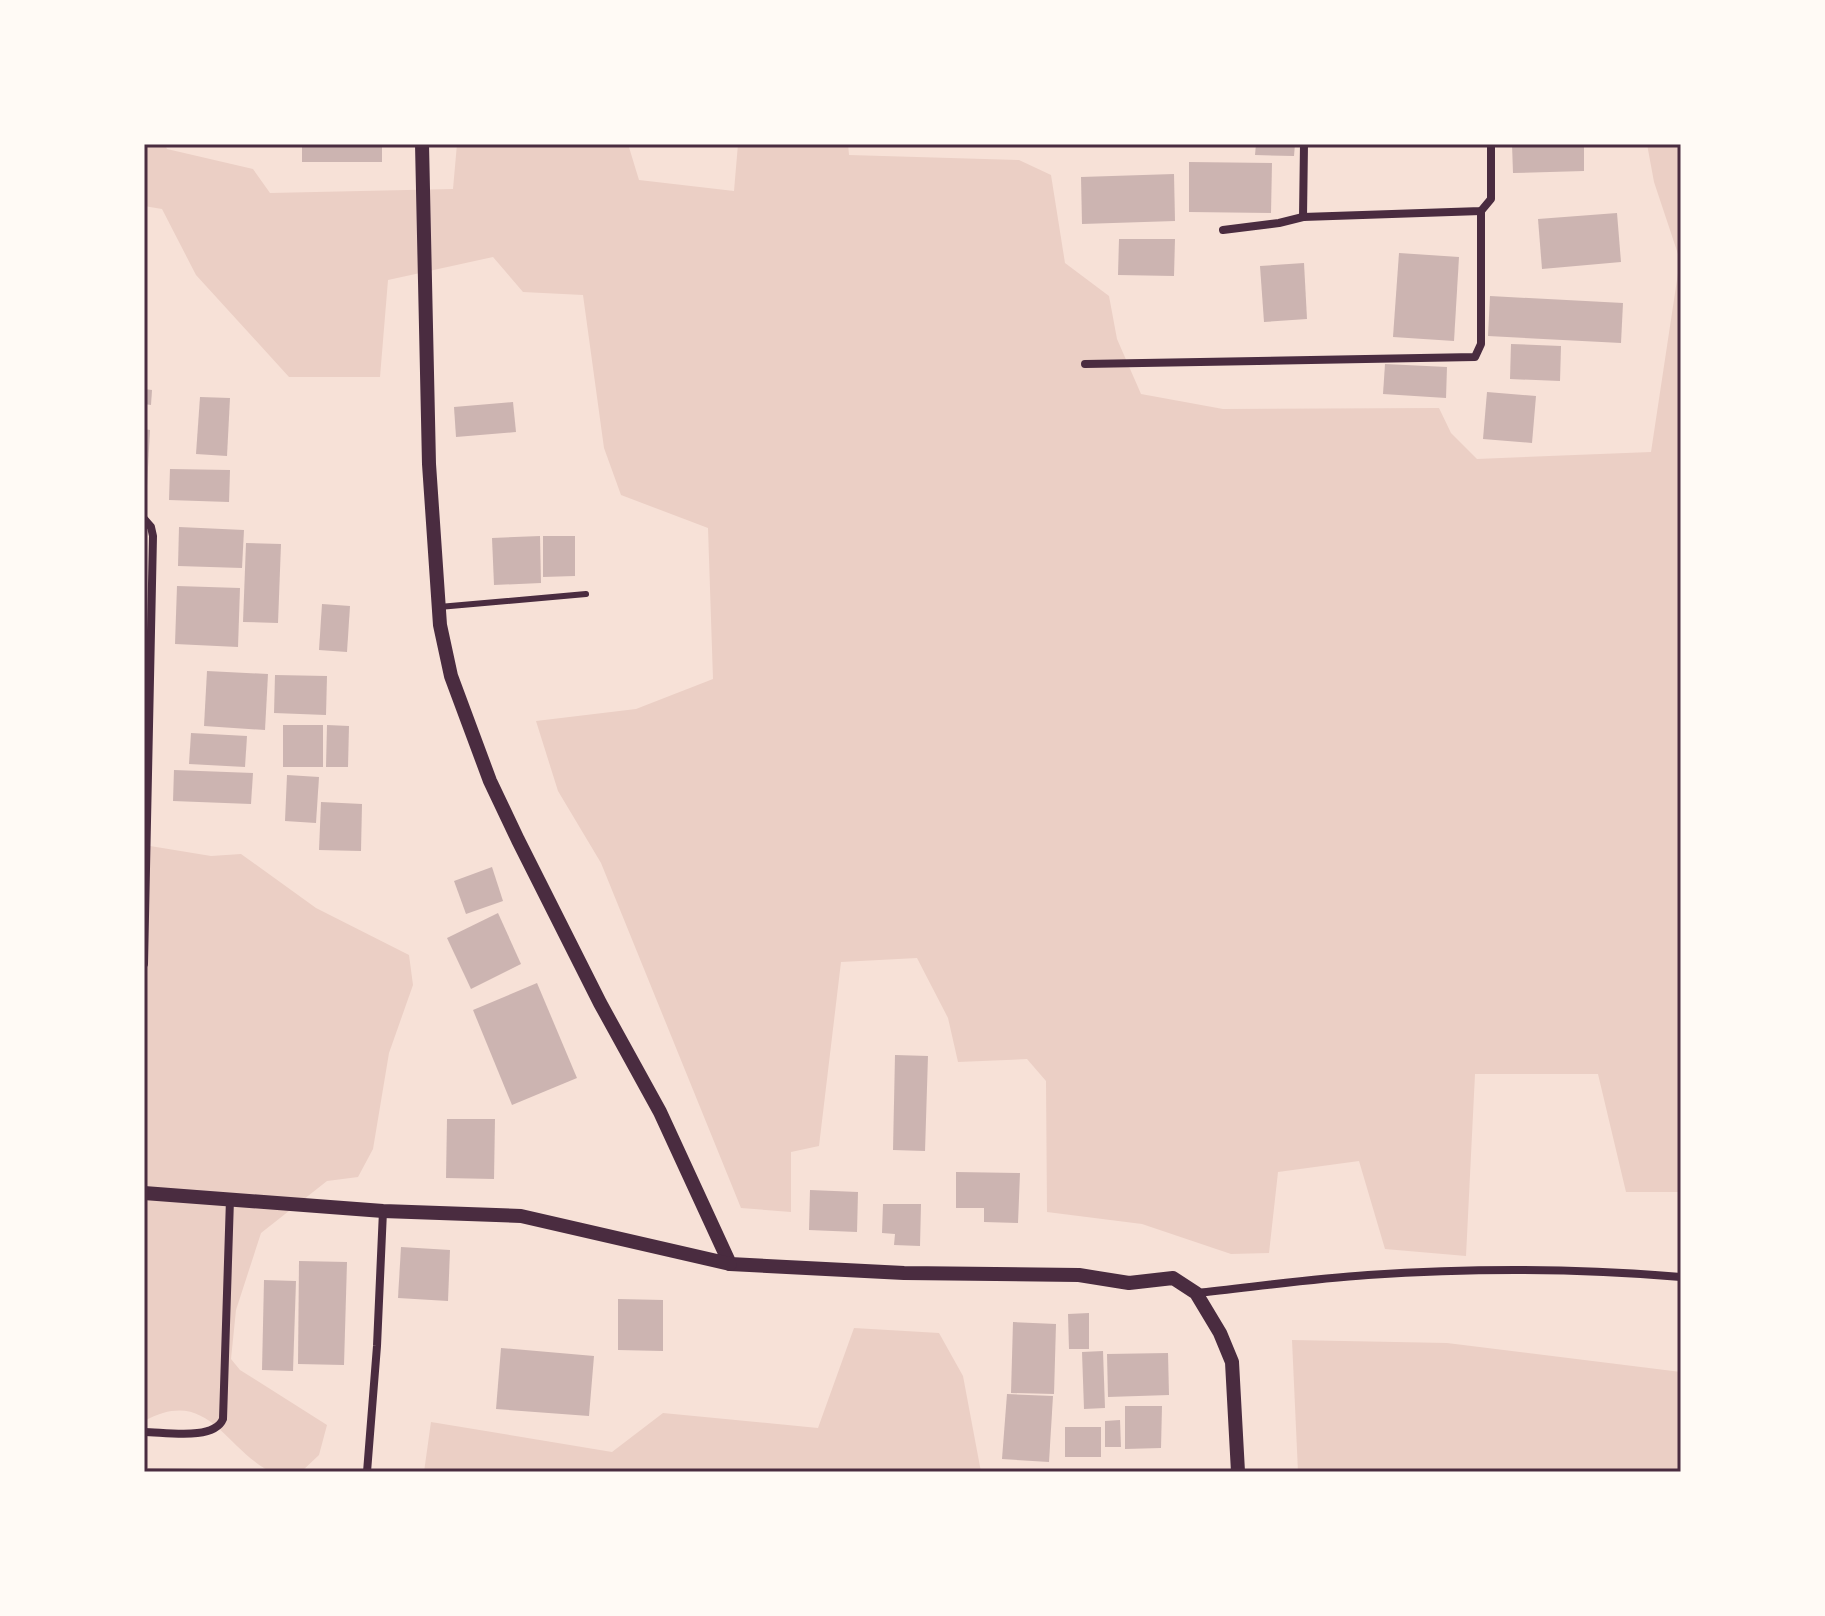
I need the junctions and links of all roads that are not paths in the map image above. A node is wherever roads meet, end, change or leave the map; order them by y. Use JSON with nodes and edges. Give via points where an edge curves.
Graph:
{"nodes":[{"id":1,"x":422,"y":144,"type":"edge"},
{"id":2,"x":1304,"y":144,"type":"edge"},
{"id":3,"x":1491,"y":144,"type":"edge"},
{"id":4,"x":1481,"y":211,"type":"junction"},
{"id":5,"x":1303,"y":217,"type":"junction"},
{"id":6,"x":1223,"y":230,"type":"dead end"},
{"id":7,"x":1085,"y":364,"type":"dead end"},
{"id":8,"x":144,"y":519,"type":"edge"},
{"id":9,"x":586,"y":594,"type":"dead end"},
{"id":10,"x":439,"y":607,"type":"junction"},
{"id":11,"x":144,"y":964,"type":"edge"},
{"id":12,"x":144,"y":1193,"type":"edge"},
{"id":13,"x":230,"y":1199,"type":"junction"},
{"id":14,"x":383,"y":1211,"type":"junction"},
{"id":15,"x":730,"y":1264,"type":"junction"},
{"id":16,"x":1681,"y":1277,"type":"edge"},
{"id":17,"x":1196,"y":1293,"type":"junction"},
{"id":18,"x":144,"y":1432,"type":"edge"},
{"id":19,"x":367,"y":1472,"type":"edge"},
{"id":20,"x":1238,"y":1472,"type":"edge"}],
"edges":[{"from":1,"to":10,"type":"street","via":[[429,464]]},
{"from":2,"to":5,"type":"street"},
{"from":3,"to":4,"type":"street","via":[[1491,199]]},
{"from":4,"to":5,"type":"street"},
{"from":4,"to":7,"type":"street","via":[[1481,344],[1475,357]]},
{"from":5,"to":6,"type":"street"},
{"from":8,"to":11,"type":"street","via":[[153,536]]},
{"from":9,"to":10,"type":"lane"},
{"from":10,"to":15,"type":"street","via":[[451,676],[490,781],[660,1112]]},
{"from":12,"to":13,"type":"street"},
{"from":13,"to":14,"type":"street"},
{"from":13,"to":18,"type":"street","via":[[220,1425],[211,1433]]},
{"from":14,"to":15,"type":"street","via":[[521,1216]]},
{"from":14,"to":19,"type":"street"},
{"from":15,"to":17,"type":"street","via":[[1079,1275],[1129,1283],[1173,1278]]},
{"from":16,"to":17,"type":"street","via":[[1483,1271],[1368,1275]]},
{"from":17,"to":20,"type":"street","via":[[1232,1362]]}]}
